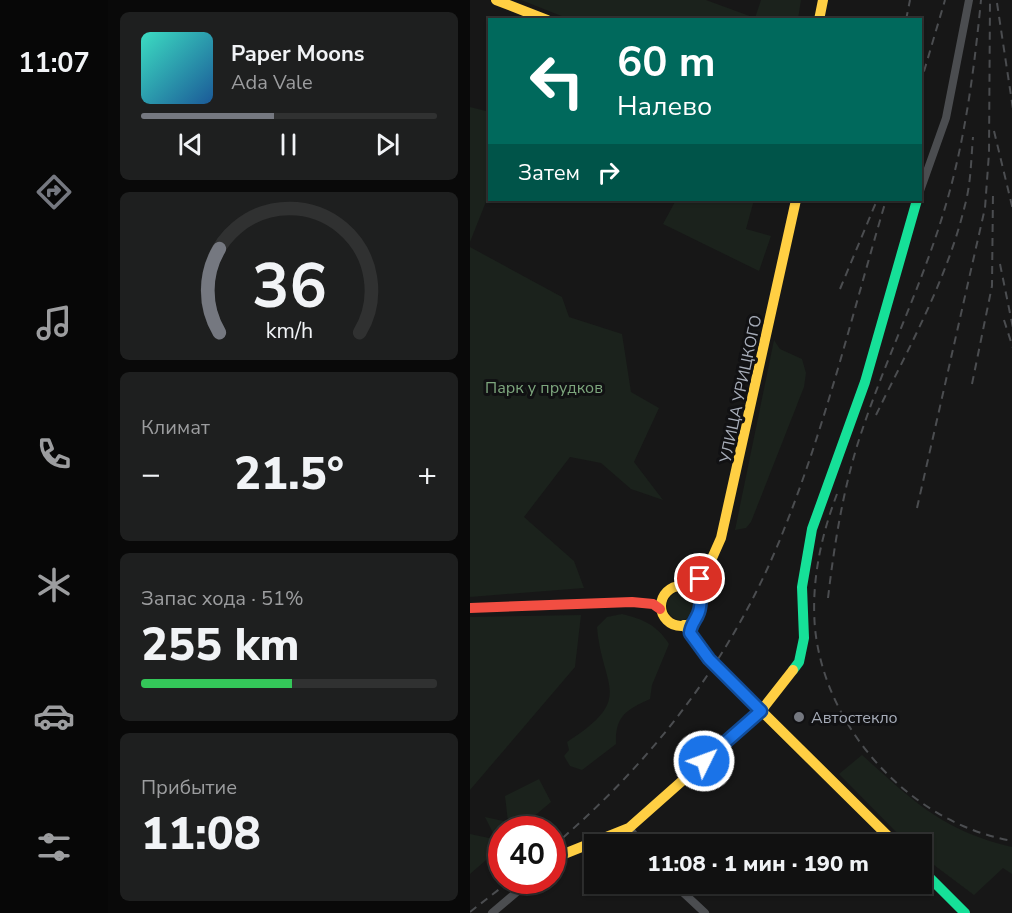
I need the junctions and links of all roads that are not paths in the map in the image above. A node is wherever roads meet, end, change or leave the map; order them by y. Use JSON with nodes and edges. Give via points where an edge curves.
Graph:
{"nodes":[{"id":1,"x":496,"y":0,"type":"edge"},
{"id":2,"x":823,"y":0,"type":"edge"},
{"id":3,"x":969,"y":0,"type":"edge"},
{"id":4,"x":542,"y":18,"type":"edge"},
{"id":5,"x":819,"y":18,"type":"edge"},
{"id":6,"x":922,"y":185,"type":"edge"},
{"id":7,"x":796,"y":201,"type":"edge"},
{"id":8,"x":917,"y":201,"type":"edge"},
{"id":9,"x":692,"y":589,"type":"junction"},
{"id":10,"x":658,"y":604,"type":"junction"},
{"id":11,"x":470,"y":608,"type":"edge"},
{"id":12,"x":688,"y":627,"type":"junction"},
{"id":13,"x":761,"y":711,"type":"junction"},
{"id":14,"x":629,"y":828,"type":"junction"},
{"id":15,"x":634,"y":834,"type":"edge"},
{"id":16,"x":886,"y":834,"type":"edge"},
{"id":17,"x":566,"y":853,"type":"edge"},
{"id":18,"x":932,"y":880,"type":"edge"},
{"id":19,"x":514,"y":894,"type":"edge"},
{"id":20,"x":684,"y":894,"type":"edge"},
{"id":21,"x":492,"y":913,"type":"edge"},
{"id":22,"x":704,"y":913,"type":"edge"},
{"id":23,"x":965,"y":913,"type":"edge"}],
"edges":[{"from":1,"to":4,"type":"street"},
{"from":2,"to":5,"type":"street"},
{"from":3,"to":6,"type":"street","via":[[950,102]]},
{"from":7,"to":9,"type":"street","name":"УЛИЦА УРИЦКОГО","via":[[721,538]]},
{"from":8,"to":13,"type":"street","via":[[865,382],[812,529],[802,587],[802,655],[788,680]]},
{"from":9,"to":10,"type":"street","via":[[671,588]]},
{"from":9,"to":12,"type":"street","via":[[700,598],[700,612]]},
{"from":10,"to":11,"type":"street"},
{"from":10,"to":12,"type":"street","via":[[669,623]]},
{"from":12,"to":13,"type":"street","via":[[709,659]]},
{"from":13,"to":14,"type":"street"},
{"from":13,"to":16,"type":"street"},
{"from":14,"to":15,"type":"street"},
{"from":14,"to":17,"type":"street"},
{"from":18,"to":23,"type":"street"},
{"from":19,"to":21,"type":"street"},
{"from":20,"to":22,"type":"street"}]}
